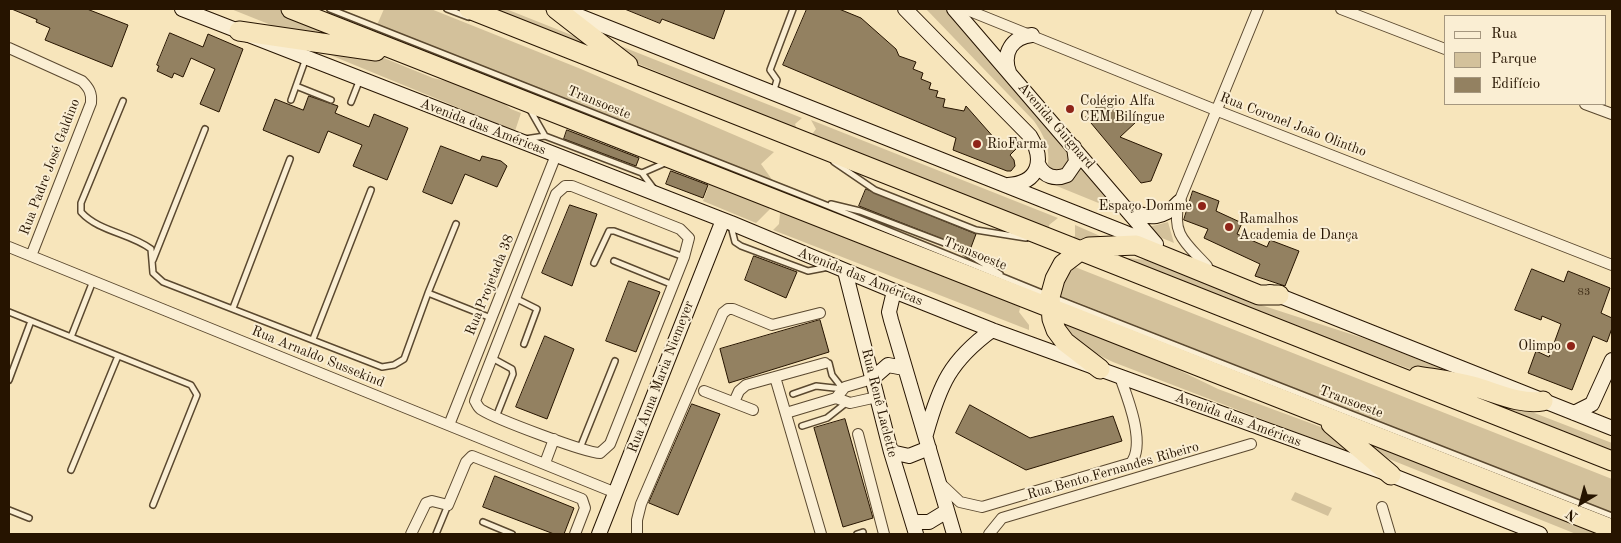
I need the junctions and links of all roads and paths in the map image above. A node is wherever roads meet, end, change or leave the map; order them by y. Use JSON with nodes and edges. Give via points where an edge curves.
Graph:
{"nodes":[{"id":1,"x":182,"y":9,"type":"edge"},
{"id":2,"x":292,"y":9,"type":"edge"},
{"id":3,"x":330,"y":9,"type":"edge"},
{"id":4,"x":447,"y":9,"type":"edge"},
{"id":5,"x":793,"y":9,"type":"edge"},
{"id":6,"x":904,"y":9,"type":"edge"},
{"id":7,"x":954,"y":9,"type":"edge"},
{"id":8,"x":966,"y":9,"type":"edge"},
{"id":9,"x":1258,"y":9,"type":"edge"},
{"id":10,"x":1341,"y":9,"type":"edge"},
{"id":11,"x":567,"y":10,"type":"edge"},
{"id":12,"x":472,"y":14,"type":"edge"},
{"id":13,"x":239,"y":31,"type":"junction"},
{"id":14,"x":1032,"y":34,"type":"junction"},
{"id":15,"x":9,"y":48,"type":"edge"},
{"id":16,"x":1444,"y":49,"type":"edge"},
{"id":17,"x":406,"y":55,"type":"junction"},
{"id":18,"x":306,"y":58,"type":"junction"},
{"id":19,"x":1009,"y":72,"type":"junction"},
{"id":20,"x":360,"y":78,"type":"junction"},
{"id":21,"x":644,"y":78,"type":"junction"},
{"id":22,"x":296,"y":86,"type":"junction"},
{"id":23,"x":773,"y":93,"type":"junction"},
{"id":24,"x":523,"y":99,"type":"junction"},
{"id":25,"x":291,"y":100,"type":"dead end"},
{"id":26,"x":331,"y":100,"type":"dead end"},
{"id":27,"x":123,"y":101,"type":"dead end"},
{"id":28,"x":351,"y":102,"type":"dead end"},
{"id":29,"x":1588,"y":105,"type":"edge"},
{"id":30,"x":1218,"y":111,"type":"junction"},
{"id":31,"x":1612,"y":114,"type":"edge"},
{"id":32,"x":205,"y":129,"type":"dead end"},
{"id":33,"x":545,"y":136,"type":"junction"},
{"id":34,"x":518,"y":140,"type":"junction"},
{"id":35,"x":1074,"y":147,"type":"junction"},
{"id":36,"x":556,"y":155,"type":"junction"},
{"id":37,"x":673,"y":158,"type":"junction"},
{"id":38,"x":825,"y":158,"type":"dead end"},
{"id":39,"x":290,"y":159,"type":"dead end"},
{"id":40,"x":834,"y":162,"type":"junction"},
{"id":41,"x":1038,"y":164,"type":"junction"},
{"id":42,"x":861,"y":173,"type":"dead end"},
{"id":43,"x":642,"y":174,"type":"junction"},
{"id":44,"x":1008,"y":185,"type":"junction"},
{"id":45,"x":371,"y":190,"type":"dead end"},
{"id":46,"x":657,"y":194,"type":"junction"},
{"id":47,"x":1179,"y":202,"type":"junction"},
{"id":48,"x":821,"y":203,"type":"junction"},
{"id":49,"x":1125,"y":206,"type":"junction"},
{"id":50,"x":726,"y":222,"type":"junction"},
{"id":51,"x":456,"y":224,"type":"dead end"},
{"id":52,"x":999,"y":227,"type":"dead end"},
{"id":53,"x":1026,"y":238,"type":"junction"},
{"id":54,"x":1035,"y":241,"type":"dead end"},
{"id":55,"x":1156,"y":245,"type":"junction"},
{"id":56,"x":9,"y":247,"type":"edge"},
{"id":57,"x":1074,"y":255,"type":"junction"},
{"id":58,"x":31,"y":256,"type":"junction"},
{"id":59,"x":684,"y":257,"type":"junction"},
{"id":60,"x":153,"y":260,"type":"junction"},
{"id":61,"x":614,"y":261,"type":"dead end"},
{"id":62,"x":594,"y":263,"type":"dead end"},
{"id":63,"x":1612,"y":265,"type":"edge"},
{"id":64,"x":1207,"y":266,"type":"junction"},
{"id":65,"x":839,"y":268,"type":"junction"},
{"id":66,"x":93,"y":281,"type":"junction"},
{"id":67,"x":1011,"y":281,"type":"junction"},
{"id":68,"x":673,"y":285,"type":"junction"},
{"id":69,"x":894,"y":291,"type":"junction"},
{"id":70,"x":428,"y":293,"type":"junction"},
{"id":71,"x":1280,"y":295,"type":"junction"},
{"id":72,"x":515,"y":298,"type":"junction"},
{"id":73,"x":1051,"y":302,"type":"junction"},
{"id":74,"x":233,"y":308,"type":"junction"},
{"id":75,"x":9,"y":312,"type":"edge"},
{"id":76,"x":820,"y":313,"type":"dead end"},
{"id":77,"x":492,"y":318,"type":"junction"},
{"id":78,"x":31,"y":321,"type":"junction"},
{"id":79,"x":992,"y":330,"type":"junction"},
{"id":80,"x":71,"y":337,"type":"junction"},
{"id":81,"x":313,"y":339,"type":"junction"},
{"id":82,"x":524,"y":344,"type":"dead end"},
{"id":83,"x":1340,"y":355,"type":"junction"},
{"id":84,"x":118,"y":356,"type":"junction"},
{"id":85,"x":491,"y":358,"type":"junction"},
{"id":86,"x":1612,"y":360,"type":"edge"},
{"id":87,"x":615,"y":361,"type":"dead end"},
{"id":88,"x":825,"y":362,"type":"joint"},
{"id":89,"x":904,"y":368,"type":"junction"},
{"id":90,"x":1100,"y":369,"type":"junction"},
{"id":91,"x":774,"y":377,"type":"junction"},
{"id":92,"x":1120,"y":377,"type":"junction"},
{"id":93,"x":872,"y":379,"type":"junction"},
{"id":94,"x":9,"y":380,"type":"edge"},
{"id":95,"x":843,"y":389,"type":"junction"},
{"id":96,"x":704,"y":391,"type":"dead end"},
{"id":97,"x":792,"y":394,"type":"dead end"},
{"id":98,"x":877,"y":397,"type":"junction"},
{"id":99,"x":841,"y":401,"type":"junction"},
{"id":100,"x":1543,"y":401,"type":"junction"},
{"id":101,"x":734,"y":402,"type":"junction"},
{"id":102,"x":752,"y":410,"type":"dead end"},
{"id":103,"x":786,"y":413,"type":"junction"},
{"id":104,"x":1574,"y":413,"type":"junction"},
{"id":105,"x":1319,"y":414,"type":"junction"},
{"id":106,"x":496,"y":416,"type":"junction"},
{"id":107,"x":450,"y":425,"type":"junction"},
{"id":108,"x":802,"y":426,"type":"dead end"},
{"id":109,"x":1612,"y":428,"type":"edge"},
{"id":110,"x":858,"y":434,"type":"dead end"},
{"id":111,"x":554,"y":439,"type":"junction"},
{"id":112,"x":927,"y":441,"type":"junction"},
{"id":113,"x":494,"y":444,"type":"junction"},
{"id":114,"x":1251,"y":444,"type":"dead end"},
{"id":115,"x":580,"y":449,"type":"junction"},
{"id":116,"x":891,"y":452,"type":"junction"},
{"id":117,"x":1612,"y":460,"type":"edge"},
{"id":118,"x":487,"y":461,"type":"junction"},
{"id":119,"x":545,"y":464,"type":"junction"},
{"id":120,"x":71,"y":470,"type":"dead end"},
{"id":121,"x":1391,"y":475,"type":"junction"},
{"id":122,"x":940,"y":484,"type":"junction"},
{"id":123,"x":616,"y":493,"type":"junction"},
{"id":124,"x":153,"y":505,"type":"dead end"},
{"id":125,"x":448,"y":505,"type":"junction"},
{"id":126,"x":1382,"y":507,"type":"dead end"},
{"id":127,"x":9,"y":510,"type":"edge"},
{"id":128,"x":947,"y":511,"type":"junction"},
{"id":129,"x":1612,"y":516,"type":"edge"},
{"id":130,"x":29,"y":518,"type":"dead end"},
{"id":131,"x":483,"y":522,"type":"dead end"},
{"id":132,"x":915,"y":528,"type":"edge"},
{"id":133,"x":1612,"y":529,"type":"edge"},
{"id":134,"x":863,"y":532,"type":"dead end"},
{"id":135,"x":411,"y":534,"type":"edge"},
{"id":136,"x":436,"y":534,"type":"edge"},
{"id":137,"x":512,"y":534,"type":"edge"},
{"id":138,"x":575,"y":534,"type":"edge"},
{"id":139,"x":599,"y":534,"type":"edge"},
{"id":140,"x":637,"y":534,"type":"edge"},
{"id":141,"x":821,"y":534,"type":"edge"},
{"id":142,"x":857,"y":534,"type":"edge"},
{"id":143,"x":884,"y":534,"type":"edge"},
{"id":144,"x":954,"y":534,"type":"edge"},
{"id":145,"x":988,"y":534,"type":"edge"},
{"id":146,"x":1390,"y":534,"type":"edge"},
{"id":147,"x":1540,"y":534,"type":"edge"}],
"edges":[{"from":1,"to":13,"type":"main road","name":"Avenida das Américas"},
{"from":2,"to":17,"type":"highway"},
{"from":3,"to":48,"type":"lane","name":"Transoeste"},
{"from":4,"to":12,"type":"lane"},
{"from":5,"to":23,"type":"lane","via":[[770,70],[776,80]]},
{"from":6,"to":41,"type":"main road","name":"Avenida Guignard","via":[[1030,136],[1038,153]]},
{"from":7,"to":19,"type":"main road","name":"Avenida Guignard"},
{"from":8,"to":14,"type":"street","name":"Rua Coronel João Olintho"},
{"from":9,"to":30,"type":"street"},
{"from":10,"to":16,"type":"street"},
{"from":11,"to":21,"type":"highway"},
{"from":11,"to":23,"type":"main road"},
{"from":12,"to":21,"type":"highway"},
{"from":13,"to":17,"type":"highway"},
{"from":13,"to":18,"type":"main road","name":"Avenida das Américas"},
{"from":14,"to":19,"type":"main road","via":[[1012,44],[1006,58]]},
{"from":14,"to":30,"type":"street","name":"Rua Coronel João Olintho"},
{"from":15,"to":58,"type":"street","name":"Rua Padre José Galdino","via":[[82,82],[92,95]]},
{"from":17,"to":24,"type":"highway"},
{"from":18,"to":20,"type":"main road","name":"Avenida das Américas"},
{"from":18,"to":22,"type":"lane"},
{"from":19,"to":35,"type":"main road","name":"Avenida Guignard"},
{"from":20,"to":28,"type":"lane"},
{"from":20,"to":34,"type":"main road","name":"Avenida das Américas"},
{"from":21,"to":57,"type":"highway"},
{"from":22,"to":25,"type":"lane"},
{"from":22,"to":26,"type":"lane"},
{"from":23,"to":44,"type":"main road"},
{"from":24,"to":33,"type":"lane"},
{"from":24,"to":37,"type":"highway"},
{"from":27,"to":60,"type":"lane","via":[[81,202],[81,212],[90,222],[139,239],[151,249]]},
{"from":29,"to":31,"type":"street"},
{"from":30,"to":47,"type":"street"},
{"from":30,"to":63,"type":"street","name":"Rua Coronel João Olintho"},
{"from":32,"to":60,"type":"lane"},
{"from":33,"to":34,"type":"lane"},
{"from":33,"to":43,"type":"lane"},
{"from":34,"to":36,"type":"main road","name":"Avenida das Américas"},
{"from":35,"to":41,"type":"main road","via":[[1076,162],[1067,175],[1053,178],[1046,175]]},
{"from":35,"to":49,"type":"main road","name":"Avenida Guignard"},
{"from":36,"to":46,"type":"main road","name":"Avenida das Américas"},
{"from":36,"to":77,"type":"street","name":"Rua Projetada 38"},
{"from":37,"to":43,"type":"lane"},
{"from":37,"to":73,"type":"highway"},
{"from":38,"to":40,"type":"lane"},
{"from":39,"to":74,"type":"lane"},
{"from":40,"to":42,"type":"lane"},
{"from":40,"to":53,"type":"lane","via":[[864,184],[894,198],[976,230]]},
{"from":41,"to":44,"type":"main road","via":[[1027,180]]},
{"from":43,"to":46,"type":"lane"},
{"from":44,"to":55,"type":"main road"},
{"from":45,"to":81,"type":"lane"},
{"from":46,"to":50,"type":"main road","name":"Avenida das Américas"},
{"from":47,"to":49,"type":"main road","via":[[1173,209],[1155,217],[1145,216]]},
{"from":47,"to":64,"type":"street","via":[[1176,228]]},
{"from":48,"to":67,"type":"lane","name":"Transoeste"},
{"from":48,"to":67,"type":"lane","via":[[860,210],[960,249]]},
{"from":49,"to":55,"type":"main road","name":"Avenida Guignard"},
{"from":50,"to":65,"type":"main road","name":"Avenida das Américas"},
{"from":50,"to":123,"type":"main road","name":"Rua Anna Maria Niemeyer"},
{"from":51,"to":70,"type":"lane"},
{"from":52,"to":53,"type":"lane"},
{"from":53,"to":54,"type":"lane"},
{"from":55,"to":64,"type":"main road"},
{"from":56,"to":58,"type":"street","name":"Rua Arnaldo Sussekind"},
{"from":57,"to":71,"type":"highway","via":[[1097,246],[1136,246],[1259,295]]},
{"from":57,"to":73,"type":"highway","via":[[1058,272]]},
{"from":57,"to":83,"type":"highway"},
{"from":58,"to":66,"type":"street","name":"Rua Arnaldo Sussekind"},
{"from":59,"to":62,"type":"lane","via":[[609,231]]},
{"from":59,"to":68,"type":"street"},
{"from":59,"to":72,"type":"street","via":[[689,238],[680,229],[565,186],[556,194]]},
{"from":60,"to":74,"type":"lane","via":[[153,273],[163,282]]},
{"from":61,"to":68,"type":"lane"},
{"from":64,"to":71,"type":"main road"},
{"from":65,"to":69,"type":"main road","name":"Avenida das Américas"},
{"from":65,"to":93,"type":"main road","name":"Rua Renê Laclette"},
{"from":66,"to":80,"type":"lane"},
{"from":66,"to":107,"type":"street","name":"Rua Arnaldo Sussekind"},
{"from":67,"to":73,"type":"lane","name":"Transoeste"},
{"from":68,"to":115,"type":"street","via":[[610,444],[600,453]]},
{"from":69,"to":79,"type":"main road","name":"Avenida das Américas"},
{"from":69,"to":89,"type":"main road","via":[[889,312]]},
{"from":70,"to":77,"type":"lane"},
{"from":70,"to":81,"type":"lane","via":[[404,359],[394,366],[382,367]]},
{"from":71,"to":100,"type":"main road"},
{"from":72,"to":82,"type":"lane","via":[[537,309]]},
{"from":72,"to":85,"type":"street"},
{"from":73,"to":90,"type":"highway","via":[[1056,330],[1065,342]]},
{"from":73,"to":105,"type":"highway"},
{"from":73,"to":129,"type":"lane","name":"Transoeste"},
{"from":74,"to":81,"type":"lane"},
{"from":75,"to":78,"type":"lane"},
{"from":76,"to":140,"type":"street","via":[[772,325],[733,309],[723,313],[641,504]]},
{"from":77,"to":107,"type":"street","name":"Rua Projetada 38"},
{"from":78,"to":80,"type":"lane"},
{"from":78,"to":94,"type":"lane"},
{"from":79,"to":90,"type":"main road","name":"Avenida das Américas"},
{"from":79,"to":112,"type":"main road","via":[[951,368],[933,409]]},
{"from":80,"to":84,"type":"lane"},
{"from":83,"to":100,"type":"highway","via":[[1353,353],[1418,376],[1467,384],[1518,400]]},
{"from":83,"to":117,"type":"highway"},
{"from":84,"to":120,"type":"lane"},
{"from":84,"to":124,"type":"lane","via":[[191,385],[197,395]]},
{"from":85,"to":106,"type":"street","via":[[475,401],[481,410]]},
{"from":85,"to":106,"type":"lane","via":[[508,365],[513,374]]},
{"from":86,"to":104,"type":"main road","via":[[1592,404]]},
{"from":87,"to":115,"type":"lane"},
{"from":88,"to":91,"type":"street"},
{"from":88,"to":95,"type":"lane"},
{"from":89,"to":93,"type":"main road","via":[[888,365]]},
{"from":89,"to":112,"type":"main road"},
{"from":90,"to":92,"type":"main road","name":"Avenida das Américas"},
{"from":91,"to":101,"type":"street","via":[[742,388]]},
{"from":91,"to":103,"type":"street"},
{"from":92,"to":121,"type":"main road","name":"Avenida das Américas"},
{"from":92,"to":122,"type":"street","name":"Rua Bento Fernandes Ribeiro","via":[[1130,404],[1138,448],[1131,463],[982,507],[960,502]]},
{"from":93,"to":95,"type":"street"},
{"from":93,"to":98,"type":"main road","name":"Rua Renê Laclette"},
{"from":95,"to":97,"type":"lane","via":[[816,386]]},
{"from":95,"to":99,"type":"street"},
{"from":96,"to":101,"type":"street"},
{"from":98,"to":99,"type":"street"},
{"from":98,"to":116,"type":"main road","name":"Rua Renê Laclette"},
{"from":99,"to":103,"type":"street"},
{"from":99,"to":108,"type":"lane","via":[[827,418]]},
{"from":100,"to":104,"type":"main road"},
{"from":101,"to":102,"type":"street"},
{"from":103,"to":141,"type":"street"},
{"from":104,"to":109,"type":"main road"},
{"from":105,"to":121,"type":"highway"},
{"from":105,"to":133,"type":"highway"},
{"from":106,"to":111,"type":"street"},
{"from":107,"to":113,"type":"street","name":"Rua Arnaldo Sussekind"},
{"from":110,"to":143,"type":"street"},
{"from":111,"to":115,"type":"street"},
{"from":111,"to":119,"type":"street"},
{"from":112,"to":116,"type":"main road","via":[[909,456]]},
{"from":112,"to":122,"type":"main road"},
{"from":113,"to":118,"type":"street"},
{"from":113,"to":119,"type":"street","name":"Rua Arnaldo Sussekind"},
{"from":114,"to":145,"type":"street","name":"Rua Bento Fernandes Ribeiro","via":[[1002,518]]},
{"from":116,"to":132,"type":"main road","name":"Rua Renê Laclette"},
{"from":118,"to":125,"type":"street","via":[[477,456],[469,458]]},
{"from":118,"to":138,"type":"street","via":[[582,499],[585,508]]},
{"from":119,"to":123,"type":"street","name":"Rua Arnaldo Sussekind"},
{"from":121,"to":147,"type":"main road","name":"Avenida das Américas"},
{"from":122,"to":128,"type":"main road"},
{"from":123,"to":139,"type":"main road","name":"Rua Anna Maria Niemeyer"},
{"from":125,"to":135,"type":"street","via":[[426,502]]},
{"from":125,"to":136,"type":"lane"},
{"from":126,"to":146,"type":"street"},
{"from":127,"to":130,"type":"lane"},
{"from":128,"to":132,"type":"main road"},
{"from":128,"to":144,"type":"main road"},
{"from":131,"to":137,"type":"lane"},
{"from":134,"to":142,"type":"lane"}]}
